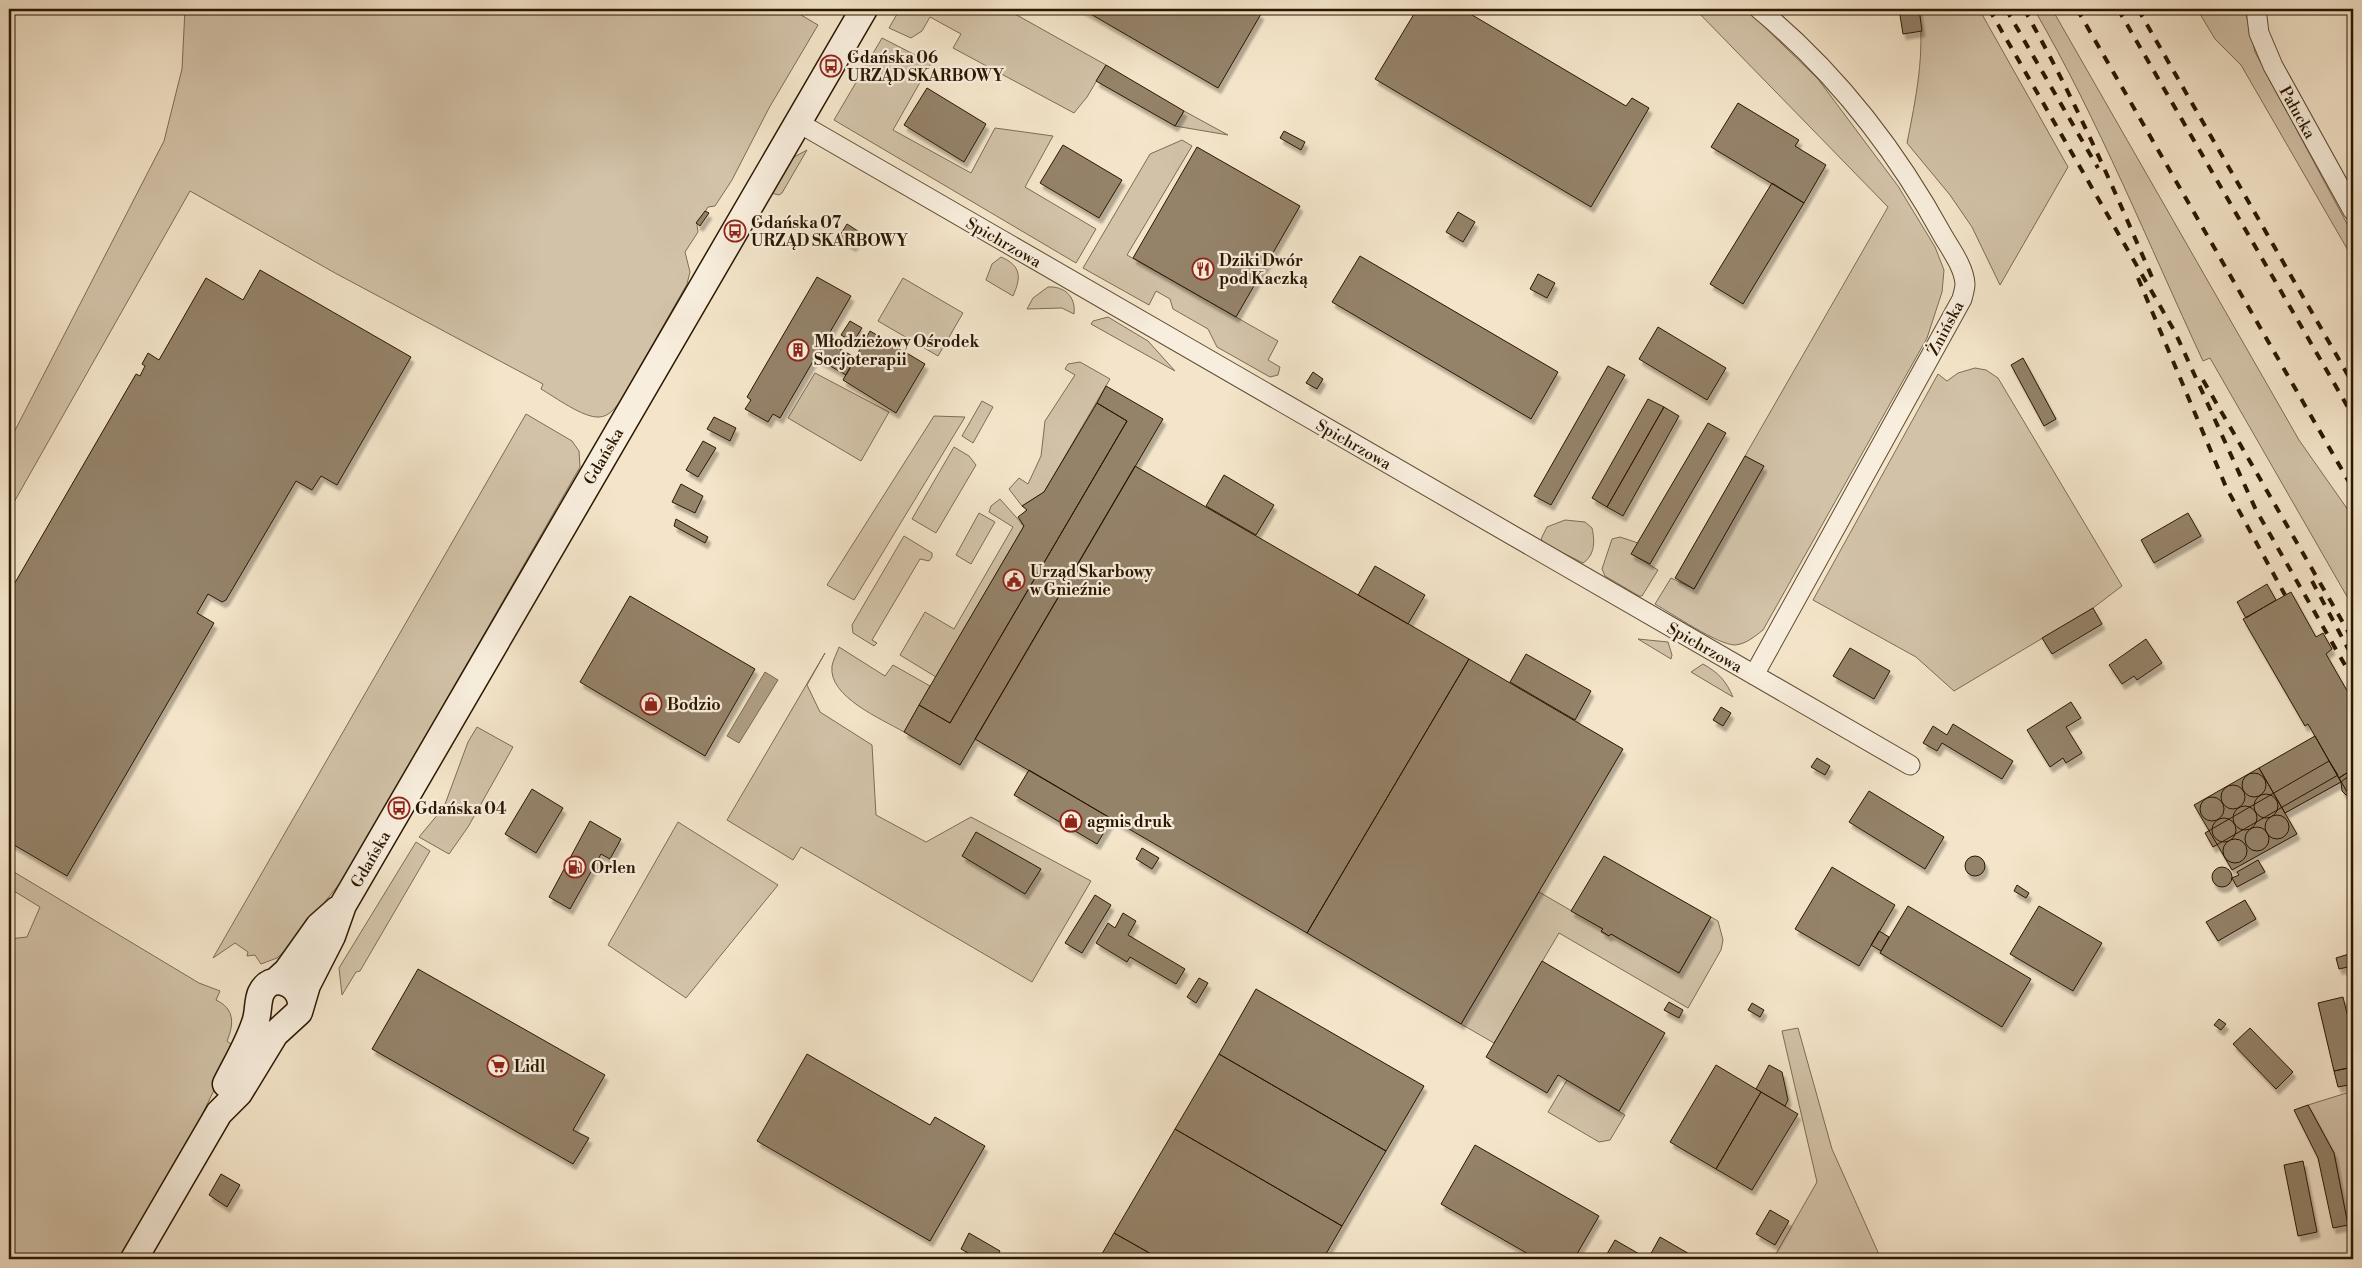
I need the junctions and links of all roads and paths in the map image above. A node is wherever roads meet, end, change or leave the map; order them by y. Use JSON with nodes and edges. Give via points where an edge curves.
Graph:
{"nodes":[{"id":1,"x":864,"y":9,"type":"edge"},
{"id":2,"x":1758,"y":9,"type":"edge"},
{"id":3,"x":2256,"y":9,"type":"edge"},
{"id":4,"x":799,"y":124,"type":"junction"},
{"id":5,"x":2353,"y":211,"type":"edge"},
{"id":6,"x":1754,"y":675,"type":"junction"},
{"id":7,"x":1910,"y":765,"type":"dead end"},
{"id":8,"x":343,"y":905,"type":"junction"},
{"id":9,"x":276,"y":981,"type":"junction"},
{"id":10,"x":301,"y":1000,"type":"junction"},
{"id":11,"x":259,"y":1006,"type":"junction"},
{"id":12,"x":286,"y":1022,"type":"junction"},
{"id":13,"x":219,"y":1113,"type":"junction"},
{"id":14,"x":134,"y":1259,"type":"edge"}],
"edges":[{"from":1,"to":4,"type":"street","name":"Gdańska"},
{"from":2,"to":6,"type":"street","name":"Żnińska","via":[[1791,35],[1855,105],[1899,163],[1956,260],[1965,284],[1962,299]]},
{"from":3,"to":5,"type":"street","name":"Pałucka","via":[[2259,33],[2273,66]]},
{"from":4,"to":6,"type":"street","name":"Spichrzowa"},
{"from":4,"to":8,"type":"street","name":"Gdańska"},
{"from":6,"to":7,"type":"street","name":"Spichrzowa"},
{"from":8,"to":9,"type":"street","name":"Gdańska","via":[[319,926],[287,971]]},
{"from":8,"to":10,"type":"street","name":"Gdańska"},
{"from":9,"to":10,"type":"street","via":[[296,988]]},
{"from":9,"to":11,"type":"street","name":"Gdańska","via":[[261,993]]},
{"from":10,"to":12,"type":"street","name":"Gdańska","via":[[299,1012]]},
{"from":11,"to":12,"type":"street","via":[[266,1018]]},
{"from":11,"to":13,"type":"street","name":"Gdańska","via":[[256,1023],[225,1086]]},
{"from":12,"to":13,"type":"street","name":"Gdańska","via":[[239,1092]]},
{"from":13,"to":14,"type":"street","name":"Gdańska"}]}
